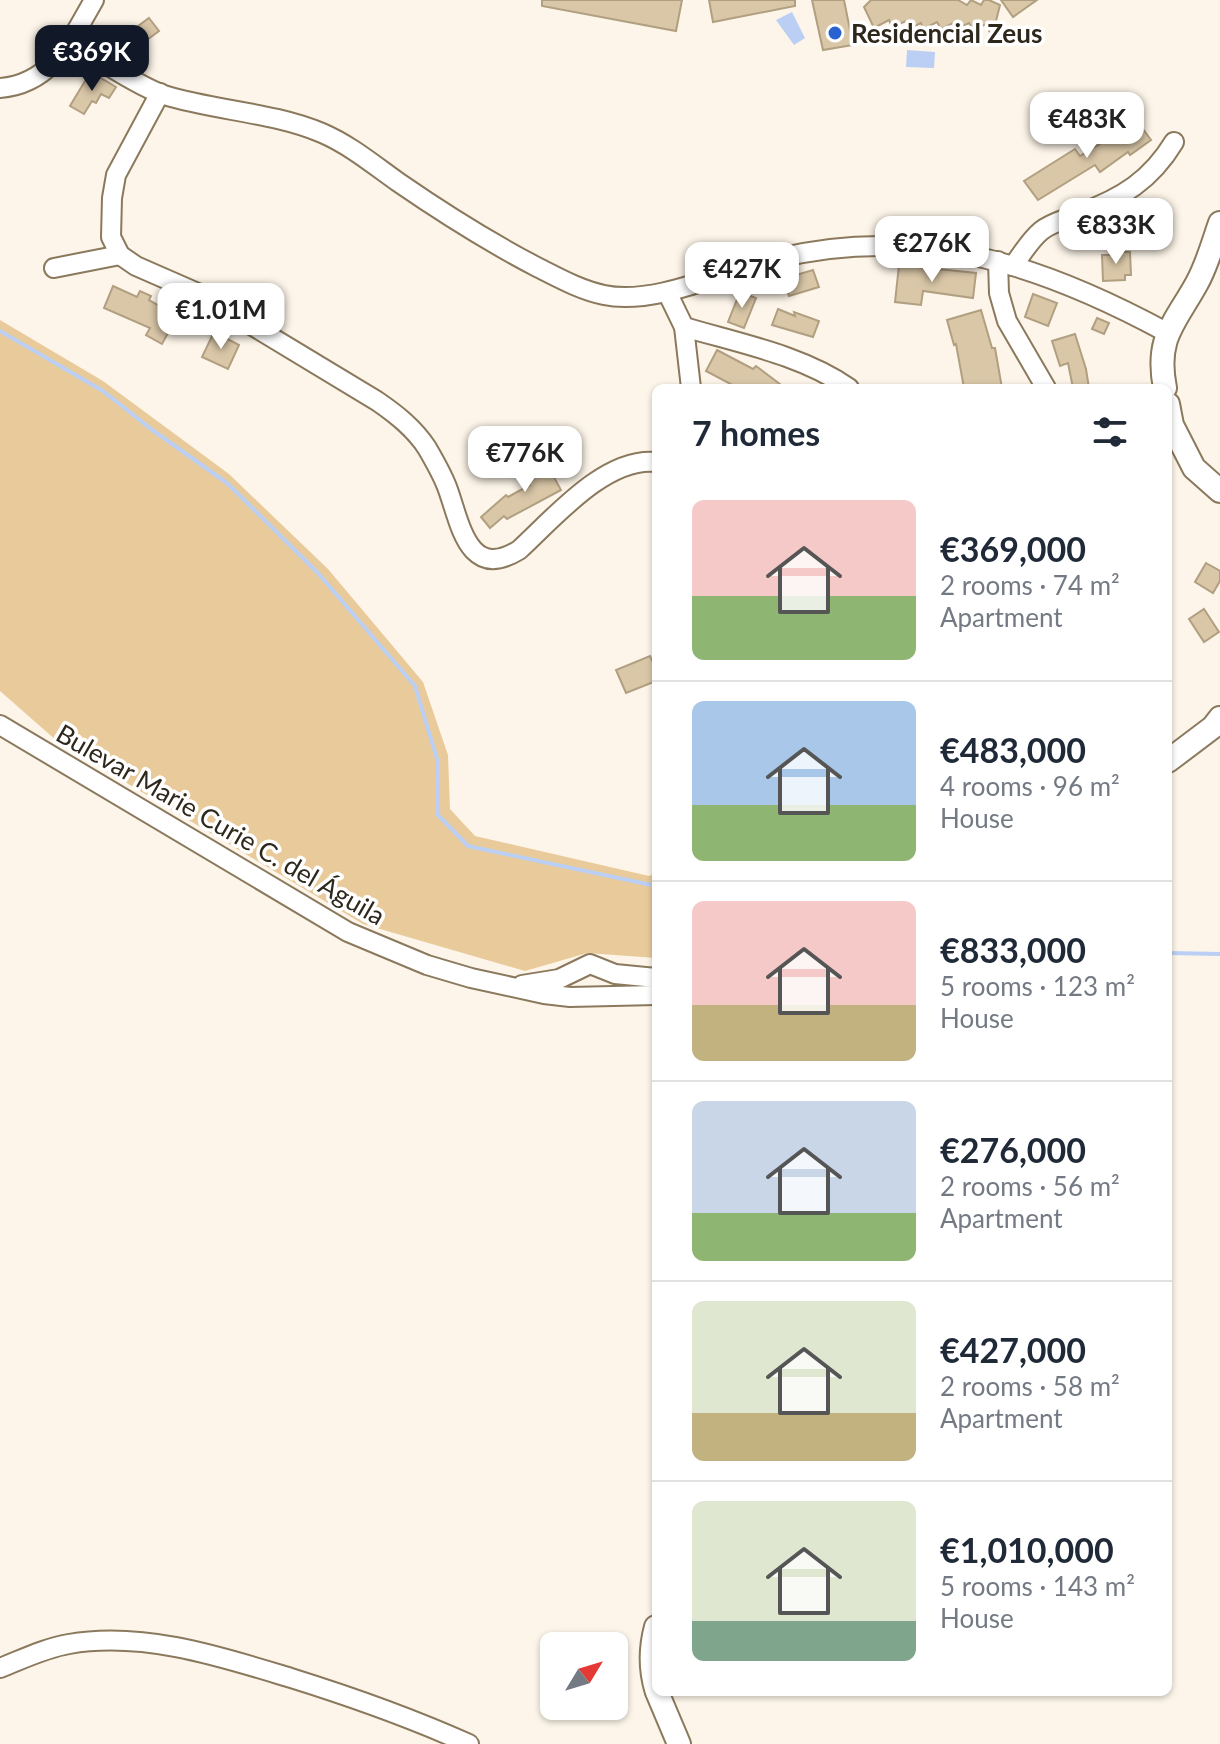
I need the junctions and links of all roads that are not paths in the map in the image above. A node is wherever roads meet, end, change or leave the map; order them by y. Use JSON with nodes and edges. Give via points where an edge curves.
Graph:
{"nodes":[{"id":1,"x":94,"y":0,"type":"edge"},
{"id":2,"x":69,"y":42,"type":"junction"},
{"id":3,"x":0,"y":88,"type":"edge"},
{"id":4,"x":160,"y":93,"type":"junction"},
{"id":5,"x":1174,"y":142,"type":"dead end"},
{"id":6,"x":1220,"y":223,"type":"edge"},
{"id":7,"x":120,"y":255,"type":"junction"},
{"id":8,"x":1006,"y":263,"type":"junction"},
{"id":9,"x":54,"y":268,"type":"dead end"},
{"id":10,"x":667,"y":292,"type":"junction"},
{"id":11,"x":684,"y":327,"type":"junction"},
{"id":12,"x":1166,"y":332,"type":"junction"},
{"id":13,"x":691,"y":384,"type":"edge"},
{"id":14,"x":844,"y":384,"type":"edge"},
{"id":15,"x":1044,"y":384,"type":"edge"},
{"id":16,"x":1164,"y":384,"type":"edge"},
{"id":17,"x":1172,"y":425,"type":"edge"},
{"id":18,"x":652,"y":462,"type":"edge"},
{"id":19,"x":1220,"y":491,"type":"edge"},
{"id":20,"x":1220,"y":718,"type":"edge"},
{"id":21,"x":0,"y":725,"type":"edge"},
{"id":22,"x":1172,"y":758,"type":"edge"},
{"id":23,"x":592,"y":967,"type":"junction"},
{"id":24,"x":652,"y":978,"type":"edge"},
{"id":25,"x":511,"y":986,"type":"junction"},
{"id":26,"x":652,"y":995,"type":"edge"},
{"id":27,"x":594,"y":996,"type":"junction"},
{"id":28,"x":652,"y":1648,"type":"edge"},
{"id":29,"x":0,"y":1668,"type":"edge"},
{"id":30,"x":652,"y":1677,"type":"edge"},
{"id":31,"x":659,"y":1696,"type":"edge"},
{"id":32,"x":469,"y":1744,"type":"edge"},
{"id":33,"x":679,"y":1744,"type":"edge"}],
"edges":[{"from":1,"to":2,"type":"street"},
{"from":2,"to":3,"type":"street","via":[[40,75],[23,85]]},
{"from":2,"to":4,"type":"street"},
{"from":4,"to":7,"type":"street","via":[[116,175],[111,237]]},
{"from":4,"to":10,"type":"street","via":[[324,134],[449,217],[572,284],[606,295]]},
{"from":5,"to":8,"type":"street","via":[[1161,165],[1137,186],[1048,227]]},
{"from":6,"to":12,"type":"street","via":[[1199,280]]},
{"from":7,"to":9,"type":"street"},
{"from":7,"to":18,"type":"street","via":[[200,294],[403,419],[425,446],[466,543],[478,554],[506,558],[599,479],[623,466]]},
{"from":8,"to":10,"type":"street","via":[[945,249],[841,248],[782,257]]},
{"from":8,"to":12,"type":"street","via":[[1075,287]]},
{"from":8,"to":15,"type":"street","via":[[999,293],[1007,321]]},
{"from":10,"to":11,"type":"street"},
{"from":11,"to":13,"type":"street"},
{"from":11,"to":14,"type":"street","via":[[793,360]]},
{"from":12,"to":16,"type":"street"},
{"from":17,"to":19,"type":"street","via":[[1194,468]]},
{"from":20,"to":22,"type":"street"},
{"from":21,"to":25,"type":"street","name":"Bulevar Marie Curie C. del Águila","via":[[348,932],[427,965]]},
{"from":23,"to":24,"type":"street"},
{"from":23,"to":25,"type":"street","name":"Bulevar Marie Curie C. del Águila","via":[[559,979]]},
{"from":23,"to":27,"type":"street","via":[[608,983]]},
{"from":23,"to":27,"type":"street","via":[[577,974],[577,984]]},
{"from":25,"to":27,"type":"street","name":"Bulevar Marie Curie C. del Águila"},
{"from":26,"to":27,"type":"street","name":"Bulevar Marie Curie C. del Águila"},
{"from":28,"to":30,"type":"street"},
{"from":29,"to":32,"type":"street","via":[[70,1644],[116,1640],[175,1647],[334,1692]]},
{"from":31,"to":33,"type":"street"}]}
